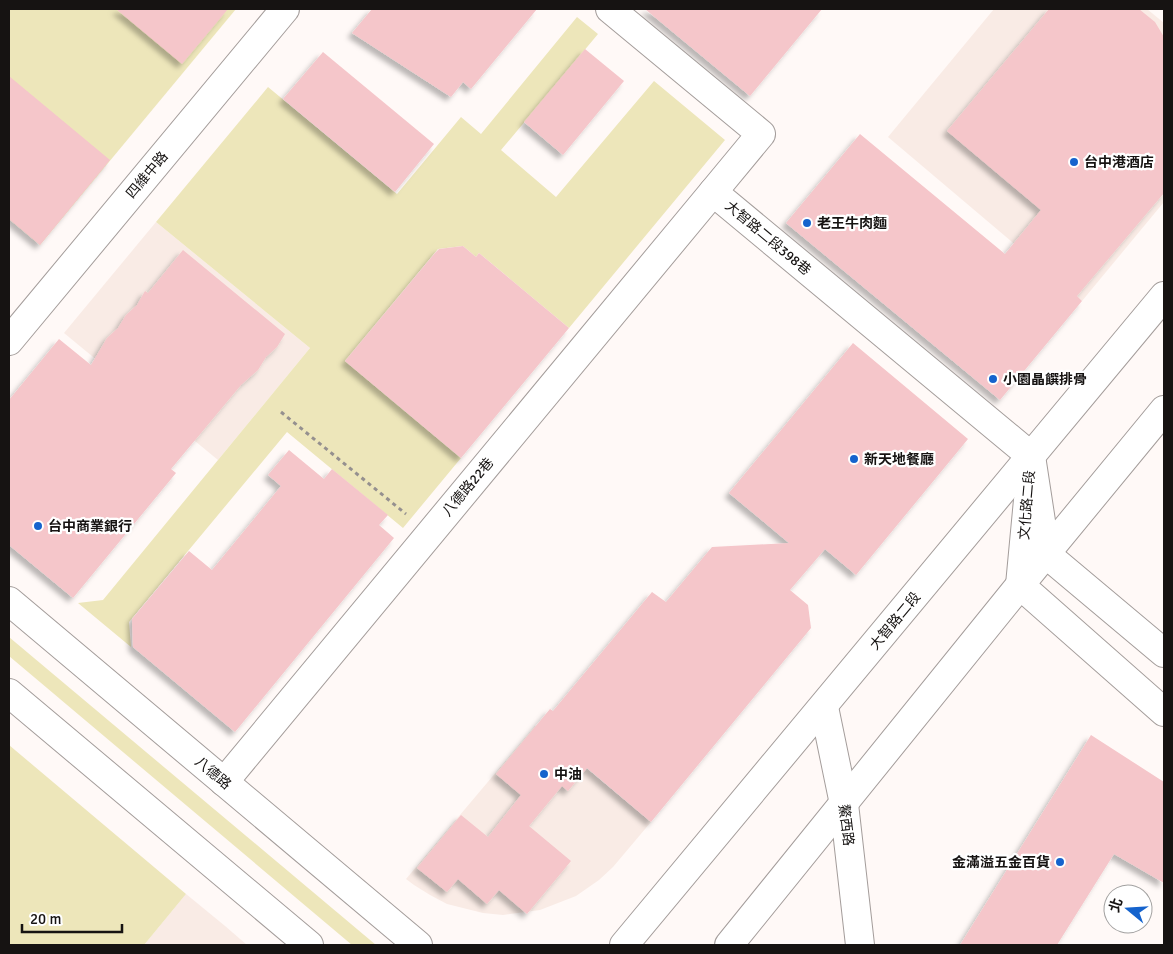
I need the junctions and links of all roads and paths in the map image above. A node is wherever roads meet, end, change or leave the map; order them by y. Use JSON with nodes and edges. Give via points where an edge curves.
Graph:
{"nodes":[{"id":1,"x":285,"y":9,"type":"edge"},
{"id":2,"x":610,"y":9,"type":"edge"},
{"id":3,"x":713,"y":192,"type":"junction"},
{"id":4,"x":1164,"y":296,"type":"edge"},
{"id":5,"x":9,"y":341,"type":"edge"},
{"id":6,"x":1164,"y":410,"type":"edge"},
{"id":7,"x":282,"y":412,"type":"dead end"},
{"id":8,"x":1031,"y":456,"type":"junction"},
{"id":9,"x":430,"y":534,"type":"junction"},
{"id":10,"x":1046,"y":554,"type":"junction"},
{"id":11,"x":1020,"y":585,"type":"junction"},
{"id":12,"x":9,"y":601,"type":"edge"},
{"id":13,"x":1164,"y":653,"type":"edge"},
{"id":14,"x":9,"y":693,"type":"edge"},
{"id":15,"x":824,"y":707,"type":"junction"},
{"id":16,"x":1164,"y":712,"type":"edge"},
{"id":17,"x":224,"y":782,"type":"junction"},
{"id":18,"x":844,"y":804,"type":"junction"},
{"id":19,"x":309,"y":945,"type":"edge"},
{"id":20,"x":418,"y":945,"type":"edge"},
{"id":21,"x":624,"y":945,"type":"edge"},
{"id":22,"x":730,"y":945,"type":"edge"},
{"id":23,"x":860,"y":945,"type":"edge"}],
"edges":[{"from":1,"to":5,"type":"street","name":"四維中路"},
{"from":2,"to":3,"type":"street","name":"大智路二段398巷","via":[[761,134]]},
{"from":3,"to":8,"type":"street","name":"大智路二段398巷"},
{"from":3,"to":9,"type":"street","name":"八德路22巷"},
{"from":4,"to":8,"type":"street","name":"大智路二段"},
{"from":6,"to":10,"type":"street"},
{"from":7,"to":9,"type":"path"},
{"from":8,"to":10,"type":"street","name":"文化路二段"},
{"from":8,"to":11,"type":"street","name":"文化路二段"},
{"from":8,"to":15,"type":"street","name":"大智路二段"},
{"from":9,"to":17,"type":"street","name":"八德路22巷"},
{"from":10,"to":11,"type":"street"},
{"from":10,"to":13,"type":"street","name":"文化路二段"},
{"from":11,"to":16,"type":"street"},
{"from":11,"to":18,"type":"street"},
{"from":12,"to":17,"type":"street","name":"八德路"},
{"from":14,"to":19,"type":"street"},
{"from":15,"to":18,"type":"street","name":"鰲西路"},
{"from":15,"to":21,"type":"street","name":"大智路二段"},
{"from":17,"to":20,"type":"street","name":"八德路"},
{"from":18,"to":22,"type":"street"},
{"from":18,"to":23,"type":"street","name":"鰲西路"}]}
